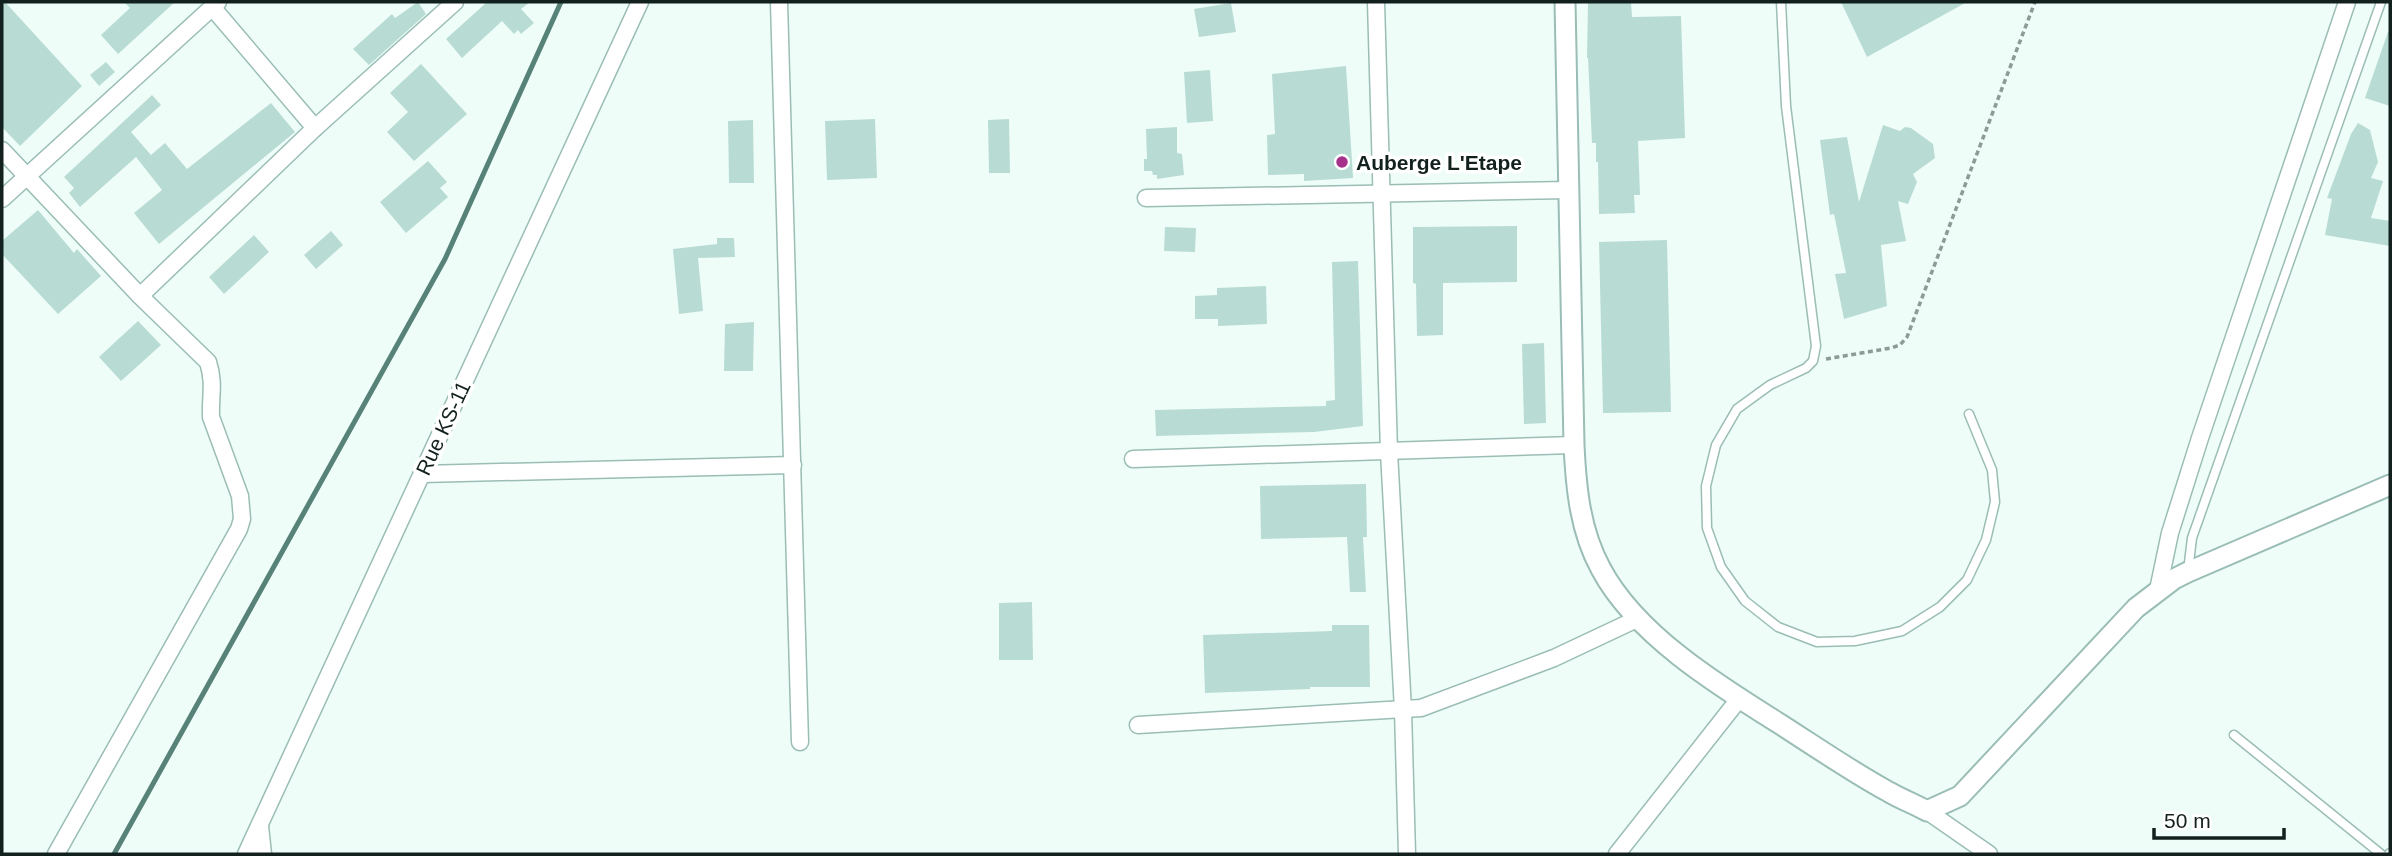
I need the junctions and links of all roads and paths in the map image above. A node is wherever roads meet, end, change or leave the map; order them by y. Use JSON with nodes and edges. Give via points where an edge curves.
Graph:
{"nodes":[{"id":1,"x":454,"y":2,"type":"edge"},
{"id":2,"x":640,"y":2,"type":"edge"},
{"id":3,"x":779,"y":2,"type":"edge"},
{"id":4,"x":1376,"y":2,"type":"edge"},
{"id":5,"x":1565,"y":2,"type":"edge"},
{"id":6,"x":1781,"y":2,"type":"edge"},
{"id":7,"x":2035,"y":2,"type":"edge"},
{"id":8,"x":2347,"y":2,"type":"edge"},
{"id":9,"x":2382,"y":2,"type":"edge"},
{"id":10,"x":215,"y":4,"type":"edge"},
{"id":11,"x":315,"y":128,"type":"junction"},
{"id":12,"x":2,"y":150,"type":"edge"},
{"id":13,"x":25,"y":177,"type":"junction"},
{"id":14,"x":1570,"y":190,"type":"junction"},
{"id":15,"x":1381,"y":194,"type":"junction"},
{"id":16,"x":1146,"y":198,"type":"dead end"},
{"id":17,"x":2,"y":199,"type":"edge"},
{"id":18,"x":140,"y":296,"type":"junction"},
{"id":19,"x":1813,"y":361,"type":"junction"},
{"id":20,"x":1969,"y":414,"type":"dead end"},
{"id":21,"x":1574,"y":445,"type":"junction"},
{"id":22,"x":1389,"y":452,"type":"junction"},
{"id":23,"x":1133,"y":459,"type":"dead end"},
{"id":24,"x":793,"y":465,"type":"junction"},
{"id":25,"x":422,"y":474,"type":"junction"},
{"id":26,"x":2390,"y":485,"type":"edge"},
{"id":27,"x":2188,"y":572,"type":"junction"},
{"id":28,"x":2158,"y":590,"type":"junction"},
{"id":29,"x":1639,"y":618,"type":"junction"},
{"id":30,"x":1739,"y":699,"type":"junction"},
{"id":31,"x":1403,"y":710,"type":"junction"},
{"id":32,"x":1138,"y":725,"type":"dead end"},
{"id":33,"x":2234,"y":735,"type":"dead end"},
{"id":34,"x":800,"y":742,"type":"dead end"},
{"id":35,"x":1927,"y":811,"type":"junction"},
{"id":36,"x":260,"y":825,"type":"junction"},
{"id":37,"x":56,"y":854,"type":"edge"},
{"id":38,"x":246,"y":854,"type":"edge"},
{"id":39,"x":263,"y":854,"type":"edge"},
{"id":40,"x":1406,"y":854,"type":"edge"},
{"id":41,"x":1617,"y":854,"type":"edge"},
{"id":42,"x":1989,"y":854,"type":"edge"},
{"id":43,"x":2381,"y":854,"type":"edge"}],
"edges":[{"from":1,"to":11,"type":"street"},
{"from":2,"to":25,"type":"street","name":"Rue KS-11"},
{"from":3,"to":24,"type":"street"},
{"from":4,"to":15,"type":"street"},
{"from":5,"to":14,"type":"street"},
{"from":6,"to":19,"type":"lane","via":[[1786,106],[1816,346]]},
{"from":7,"to":19,"type":"path","via":[[1907,337],[1891,348]]},
{"from":8,"to":28,"type":"street","via":[[2196,450]]},
{"from":9,"to":27,"type":"lane","via":[[2192,538]]},
{"from":10,"to":11,"type":"street"},
{"from":10,"to":13,"type":"street"},
{"from":11,"to":18,"type":"street"},
{"from":12,"to":13,"type":"street"},
{"from":13,"to":17,"type":"street"},
{"from":13,"to":18,"type":"street"},
{"from":14,"to":15,"type":"street"},
{"from":14,"to":21,"type":"street"},
{"from":15,"to":16,"type":"street"},
{"from":15,"to":22,"type":"street"},
{"from":18,"to":37,"type":"street","via":[[208,362],[214,392],[211,417],[240,496],[242,519]]},
{"from":19,"to":20,"type":"lane","via":[[1737,409],[1716,446],[1706,486],[1707,528],[1721,567],[1745,601],[1778,627],[1817,642],[1855,641],[1902,631],[1940,607],[1967,580],[1986,540],[1995,502],[1992,470]]},
{"from":21,"to":22,"type":"street"},
{"from":21,"to":29,"type":"street","via":[[1576,487],[1588,540],[1602,572]]},
{"from":22,"to":23,"type":"street"},
{"from":22,"to":31,"type":"street"},
{"from":24,"to":25,"type":"street"},
{"from":24,"to":34,"type":"street"},
{"from":25,"to":36,"type":"street","name":"Rue KS-11"},
{"from":26,"to":27,"type":"street"},
{"from":27,"to":28,"type":"street"},
{"from":28,"to":35,"type":"street","via":[[2136,608],[1971,787],[1948,804]]},
{"from":29,"to":30,"type":"street","via":[[1660,640]]},
{"from":29,"to":31,"type":"street","via":[[1541,663],[1437,703]]},
{"from":30,"to":35,"type":"street","via":[[1888,792]]},
{"from":30,"to":41,"type":"street"},
{"from":31,"to":32,"type":"street"},
{"from":31,"to":40,"type":"street"},
{"from":33,"to":43,"type":"lane"},
{"from":35,"to":42,"type":"street"},
{"from":36,"to":38,"type":"street","name":"Rue KS-11"},
{"from":36,"to":39,"type":"street"}]}
